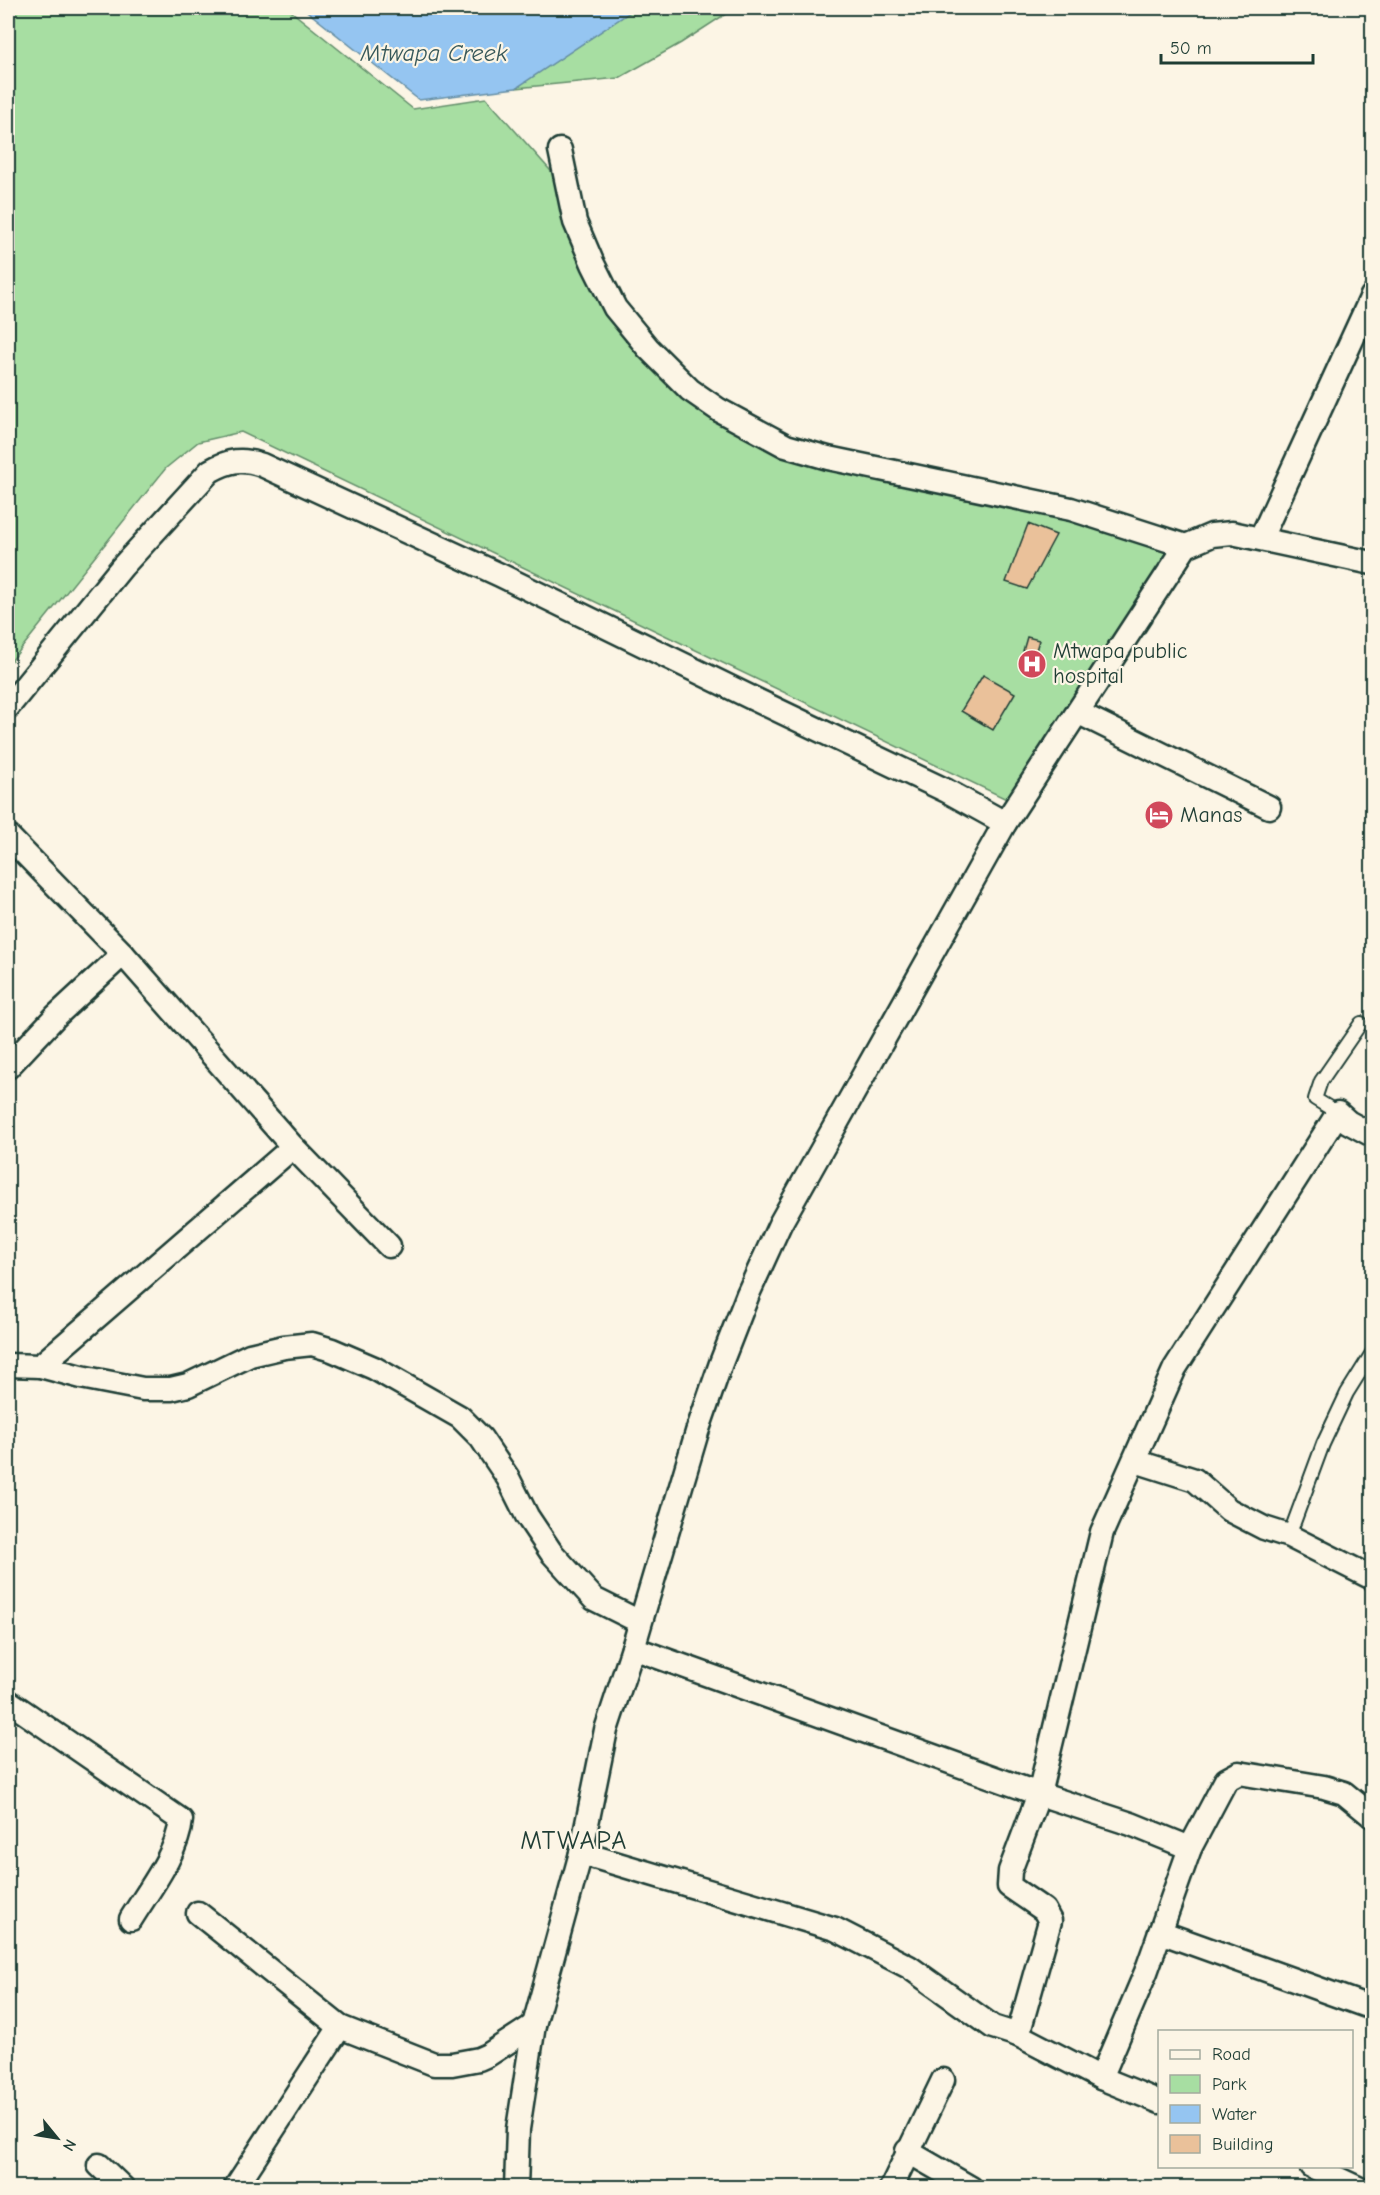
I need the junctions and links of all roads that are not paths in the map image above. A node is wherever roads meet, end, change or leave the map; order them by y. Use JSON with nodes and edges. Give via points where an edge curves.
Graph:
{"nodes":[{"id":1,"x":560,"y":150,"type":"dead end"},
{"id":2,"x":1372,"y":296,"type":"edge"},
{"id":3,"x":1261,"y":538,"type":"junction"},
{"id":4,"x":1186,"y":546,"type":"junction"},
{"id":5,"x":1370,"y":561,"type":"edge"},
{"id":6,"x":8,"y":707,"type":"edge"},
{"id":7,"x":1079,"y":713,"type":"junction"},
{"id":8,"x":1269,"y":807,"type":"dead end"},
{"id":9,"x":1005,"y":823,"type":"junction"},
{"id":10,"x":8,"y":836,"type":"edge"},
{"id":11,"x":123,"y":954,"type":"junction"},
{"id":12,"x":1362,"y":1023,"type":"dead end"},
{"id":13,"x":8,"y":1067,"type":"edge"},
{"id":14,"x":1338,"y":1113,"type":"junction"},
{"id":15,"x":1372,"y":1135,"type":"edge"},
{"id":16,"x":293,"y":1147,"type":"junction"},
{"id":17,"x":389,"y":1246,"type":"dead end"},
{"id":18,"x":1372,"y":1353,"type":"edge"},
{"id":19,"x":8,"y":1365,"type":"edge"},
{"id":20,"x":40,"y":1366,"type":"junction"},
{"id":21,"x":1135,"y":1461,"type":"junction"},
{"id":22,"x":1289,"y":1536,"type":"junction"},
{"id":23,"x":1372,"y":1578,"type":"edge"},
{"id":24,"x":640,"y":1622,"type":"junction"},
{"id":25,"x":633,"y":1648,"type":"junction"},
{"id":26,"x":8,"y":1701,"type":"edge"},
{"id":27,"x":1038,"y":1794,"type":"junction"},
{"id":28,"x":1372,"y":1816,"type":"edge"},
{"id":29,"x":1190,"y":1848,"type":"junction"},
{"id":30,"x":581,"y":1853,"type":"junction"},
{"id":31,"x":198,"y":1913,"type":"dead end"},
{"id":32,"x":131,"y":1919,"type":"dead end"},
{"id":33,"x":1160,"y":1932,"type":"junction"},
{"id":34,"x":1372,"y":2008,"type":"edge"},
{"id":35,"x":534,"y":2025,"type":"junction"},
{"id":36,"x":340,"y":2027,"type":"junction"},
{"id":37,"x":1018,"y":2035,"type":"junction"},
{"id":38,"x":1101,"y":2078,"type":"junction"},
{"id":39,"x":943,"y":2080,"type":"dead end"},
{"id":40,"x":1158,"y":2101,"type":"edge"},
{"id":41,"x":907,"y":2151,"type":"junction"},
{"id":42,"x":99,"y":2165,"type":"dead end"},
{"id":43,"x":1315,"y":2168,"type":"edge"},
{"id":44,"x":123,"y":2187,"type":"edge"},
{"id":45,"x":235,"y":2187,"type":"edge"},
{"id":46,"x":516,"y":2187,"type":"edge"},
{"id":47,"x":891,"y":2187,"type":"edge"},
{"id":48,"x":971,"y":2187,"type":"edge"},
{"id":49,"x":1358,"y":2187,"type":"edge"}],
"edges":[{"from":1,"to":4,"type":"street","via":[[575,222],[615,308],[690,390],[719,410],[786,446],[1071,509]]},
{"from":2,"to":3,"type":"street"},
{"from":3,"to":4,"type":"street","via":[[1232,533],[1212,535]]},
{"from":3,"to":5,"type":"street"},
{"from":4,"to":7,"type":"street"},
{"from":6,"to":9,"type":"street","via":[[122,567],[210,471],[223,463],[248,460],[500,575],[947,791]]},
{"from":7,"to":8,"type":"street"},
{"from":7,"to":9,"type":"street"},
{"from":9,"to":24,"type":"street","via":[[780,1224],[748,1294],[697,1432]]},
{"from":10,"to":11,"type":"street"},
{"from":11,"to":13,"type":"street"},
{"from":11,"to":16,"type":"street"},
{"from":12,"to":14,"type":"lane","via":[[1321,1081],[1315,1099]]},
{"from":14,"to":15,"type":"street"},
{"from":14,"to":21,"type":"street","via":[[1175,1368]]},
{"from":16,"to":17,"type":"street"},
{"from":16,"to":20,"type":"street"},
{"from":18,"to":22,"type":"lane","via":[[1332,1424]]},
{"from":19,"to":20,"type":"street"},
{"from":20,"to":24,"type":"street","via":[[143,1389],[171,1389],[188,1385],[250,1355],[284,1347],[312,1344],[363,1363],[460,1417],[481,1438],[508,1478],[551,1552],[594,1599]]},
{"from":21,"to":22,"type":"street","via":[[1195,1480],[1229,1510]]},
{"from":21,"to":27,"type":"street","via":[[1102,1532]]},
{"from":22,"to":23,"type":"street"},
{"from":24,"to":25,"type":"street"},
{"from":25,"to":27,"type":"street"},
{"from":25,"to":30,"type":"street","via":[[606,1730]]},
{"from":26,"to":32,"type":"street","via":[[181,1820],[167,1859]]},
{"from":27,"to":29,"type":"street"},
{"from":27,"to":37,"type":"street","via":[[1010,1871],[1009,1886],[1044,1910],[1050,1921]]},
{"from":28,"to":29,"type":"street","via":[[1344,1793],[1239,1773],[1226,1780]]},
{"from":29,"to":33,"type":"street"},
{"from":30,"to":35,"type":"street"},
{"from":30,"to":37,"type":"street","via":[[835,1929],[909,1967],[993,2027]]},
{"from":31,"to":36,"type":"street"},
{"from":33,"to":34,"type":"street"},
{"from":33,"to":38,"type":"street"},
{"from":35,"to":36,"type":"street","via":[[488,2055],[452,2064],[434,2064]]},
{"from":35,"to":46,"type":"street","via":[[518,2128]]},
{"from":36,"to":45,"type":"street"},
{"from":37,"to":38,"type":"street"},
{"from":38,"to":40,"type":"street"},
{"from":39,"to":41,"type":"street"},
{"from":41,"to":47,"type":"street"},
{"from":41,"to":48,"type":"street"},
{"from":42,"to":44,"type":"street"},
{"from":43,"to":49,"type":"street"}]}
